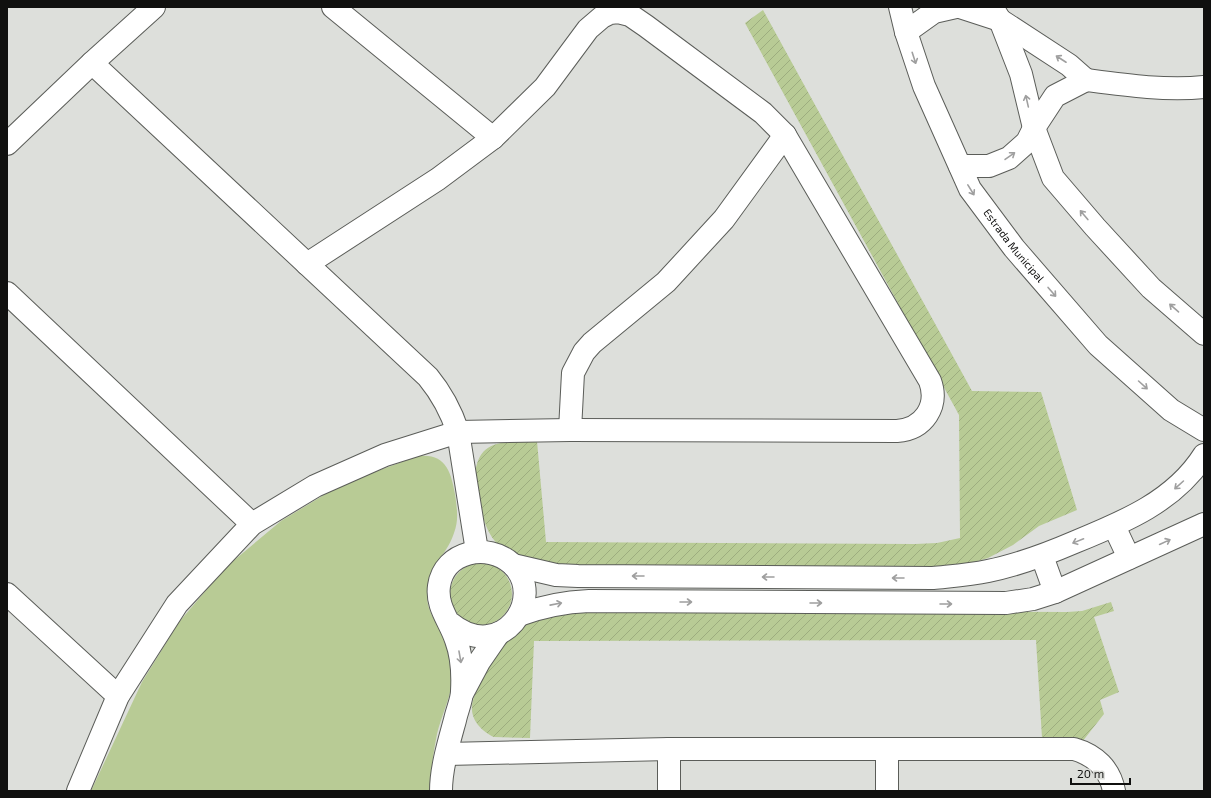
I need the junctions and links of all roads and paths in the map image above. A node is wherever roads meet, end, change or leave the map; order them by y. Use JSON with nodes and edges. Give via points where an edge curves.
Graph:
{"nodes":[{"id":1,"x":154,"y":7,"type":"edge"},
{"id":2,"x":333,"y":7,"type":"edge"},
{"id":3,"x":900,"y":7,"type":"edge"},
{"id":4,"x":956,"y":7,"type":"edge"},
{"id":5,"x":960,"y":7,"type":"edge"},
{"id":6,"x":996,"y":13,"type":"edge"},
{"id":7,"x":906,"y":32,"type":"junction"},
{"id":8,"x":92,"y":63,"type":"junction"},
{"id":9,"x":1086,"y":80,"type":"junction"},
{"id":10,"x":1204,"y":87,"type":"edge"},
{"id":11,"x":1034,"y":128,"type":"junction"},
{"id":12,"x":785,"y":135,"type":"junction"},
{"id":13,"x":493,"y":138,"type":"junction"},
{"id":14,"x":7,"y":144,"type":"edge"},
{"id":15,"x":960,"y":166,"type":"junction"},
{"id":16,"x":307,"y":264,"type":"junction"},
{"id":17,"x":7,"y":293,"type":"edge"},
{"id":18,"x":1204,"y":334,"type":"edge"},
{"id":19,"x":570,"y":430,"type":"junction"},
{"id":20,"x":1204,"y":430,"type":"edge"},
{"id":21,"x":458,"y":432,"type":"junction"},
{"id":22,"x":1204,"y":455,"type":"edge"},
{"id":23,"x":252,"y":524,"type":"junction"},
{"id":24,"x":1204,"y":524,"type":"edge"},
{"id":25,"x":1114,"y":526,"type":"junction"},
{"id":26,"x":477,"y":551,"type":"junction"},
{"id":27,"x":1042,"y":556,"type":"junction"},
{"id":28,"x":1129,"y":558,"type":"junction"},
{"id":29,"x":513,"y":565,"type":"junction"},
{"id":30,"x":1055,"y":592,"type":"junction"},
{"id":31,"x":7,"y":594,"type":"edge"},
{"id":32,"x":519,"y":615,"type":"junction"},
{"id":33,"x":450,"y":623,"type":"junction"},
{"id":34,"x":500,"y":633,"type":"junction"},
{"id":35,"x":462,"y":693,"type":"junction"},
{"id":36,"x":118,"y":696,"type":"junction"},
{"id":37,"x":669,"y":749,"type":"junction"},
{"id":38,"x":887,"y":749,"type":"junction"},
{"id":39,"x":446,"y":754,"type":"junction"},
{"id":40,"x":78,"y":791,"type":"edge"},
{"id":41,"x":441,"y":791,"type":"edge"},
{"id":42,"x":669,"y":791,"type":"edge"},
{"id":43,"x":887,"y":791,"type":"edge"},
{"id":44,"x":1114,"y":791,"type":"edge"}],
"edges":[{"from":1,"to":8,"type":"street"},
{"from":2,"to":13,"type":"street"},
{"from":3,"to":7,"type":"street","name":"Estrada Municipal"},
{"from":4,"to":7,"type":"street","via":[[934,12]]},
{"from":5,"to":6,"type":"street"},
{"from":9,"to":6,"type":"street","one_way":true},
{"from":11,"to":6,"type":"street","one_way":true,"via":[[1021,74]]},
{"from":7,"to":15,"type":"street","name":"Estrada Municipal","one_way":true,"via":[[924,86]]},
{"from":8,"to":14,"type":"street"},
{"from":8,"to":16,"type":"street"},
{"from":9,"to":10,"type":"street","via":[[1162,87]]},
{"from":9,"to":11,"type":"street","via":[[1055,96]]},
{"from":15,"to":11,"type":"street","one_way":true,"via":[[989,166],[1009,158],[1027,142]]},
{"from":18,"to":11,"type":"street","one_way":true,"via":[[1151,288],[1054,178]]},
{"from":12,"to":13,"type":"street","via":[[763,113],[646,26],[630,15],[618,12],[610,13],[595,22],[545,87]]},
{"from":12,"to":19,"type":"street","via":[[719,225],[666,282],[584,352],[573,373]]},
{"from":12,"to":19,"type":"street","via":[[930,381],[933,398],[927,415],[914,427],[897,431]]},
{"from":13,"to":16,"type":"street","via":[[438,178]]},
{"from":15,"to":20,"type":"street","name":"Estrada Municipal","one_way":true,"via":[[970,189],[1014,248],[1098,345],[1171,410]]},
{"from":16,"to":21,"type":"street","via":[[428,377],[446,402]]},
{"from":17,"to":23,"type":"street"},
{"from":19,"to":21,"type":"street"},
{"from":21,"to":23,"type":"street","via":[[384,455],[315,486]]},
{"from":21,"to":26,"type":"street"},
{"from":22,"to":25,"type":"street","one_way":true,"via":[[1184,481],[1168,495]]},
{"from":23,"to":36,"type":"street","via":[[178,604]]},
{"from":28,"to":24,"type":"street","one_way":true},
{"from":25,"to":27,"type":"street","one_way":true},
{"from":25,"to":28,"type":"street"},
{"from":26,"to":29,"type":"street","via":[[503,557]]},
{"from":26,"to":33,"type":"street","via":[[452,562],[439,586],[440,605]]},
{"from":27,"to":29,"type":"street","one_way":true,"via":[[988,572],[934,578],[578,576],[549,574]]},
{"from":27,"to":30,"type":"street"},
{"from":28,"to":30,"type":"street"},
{"from":29,"to":32,"type":"street","via":[[524,589],[524,603]]},
{"from":32,"to":30,"type":"street","one_way":true,"via":[[565,602],[1006,604]]},
{"from":31,"to":36,"type":"street"},
{"from":32,"to":34,"type":"street","via":[[511,626]]},
{"from":33,"to":34,"type":"street","via":[[460,632],[473,636],[487,637]]},
{"from":33,"to":35,"type":"street","one_way":true,"via":[[461,657]]},
{"from":34,"to":35,"type":"street","via":[[479,662]]},
{"from":35,"to":39,"type":"street"},
{"from":36,"to":40,"type":"street"},
{"from":37,"to":38,"type":"street"},
{"from":37,"to":39,"type":"street"},
{"from":37,"to":42,"type":"street"},
{"from":38,"to":43,"type":"street"},
{"from":38,"to":44,"type":"street","via":[[1074,749],[1089,754],[1102,764]]},
{"from":39,"to":41,"type":"street"}]}
